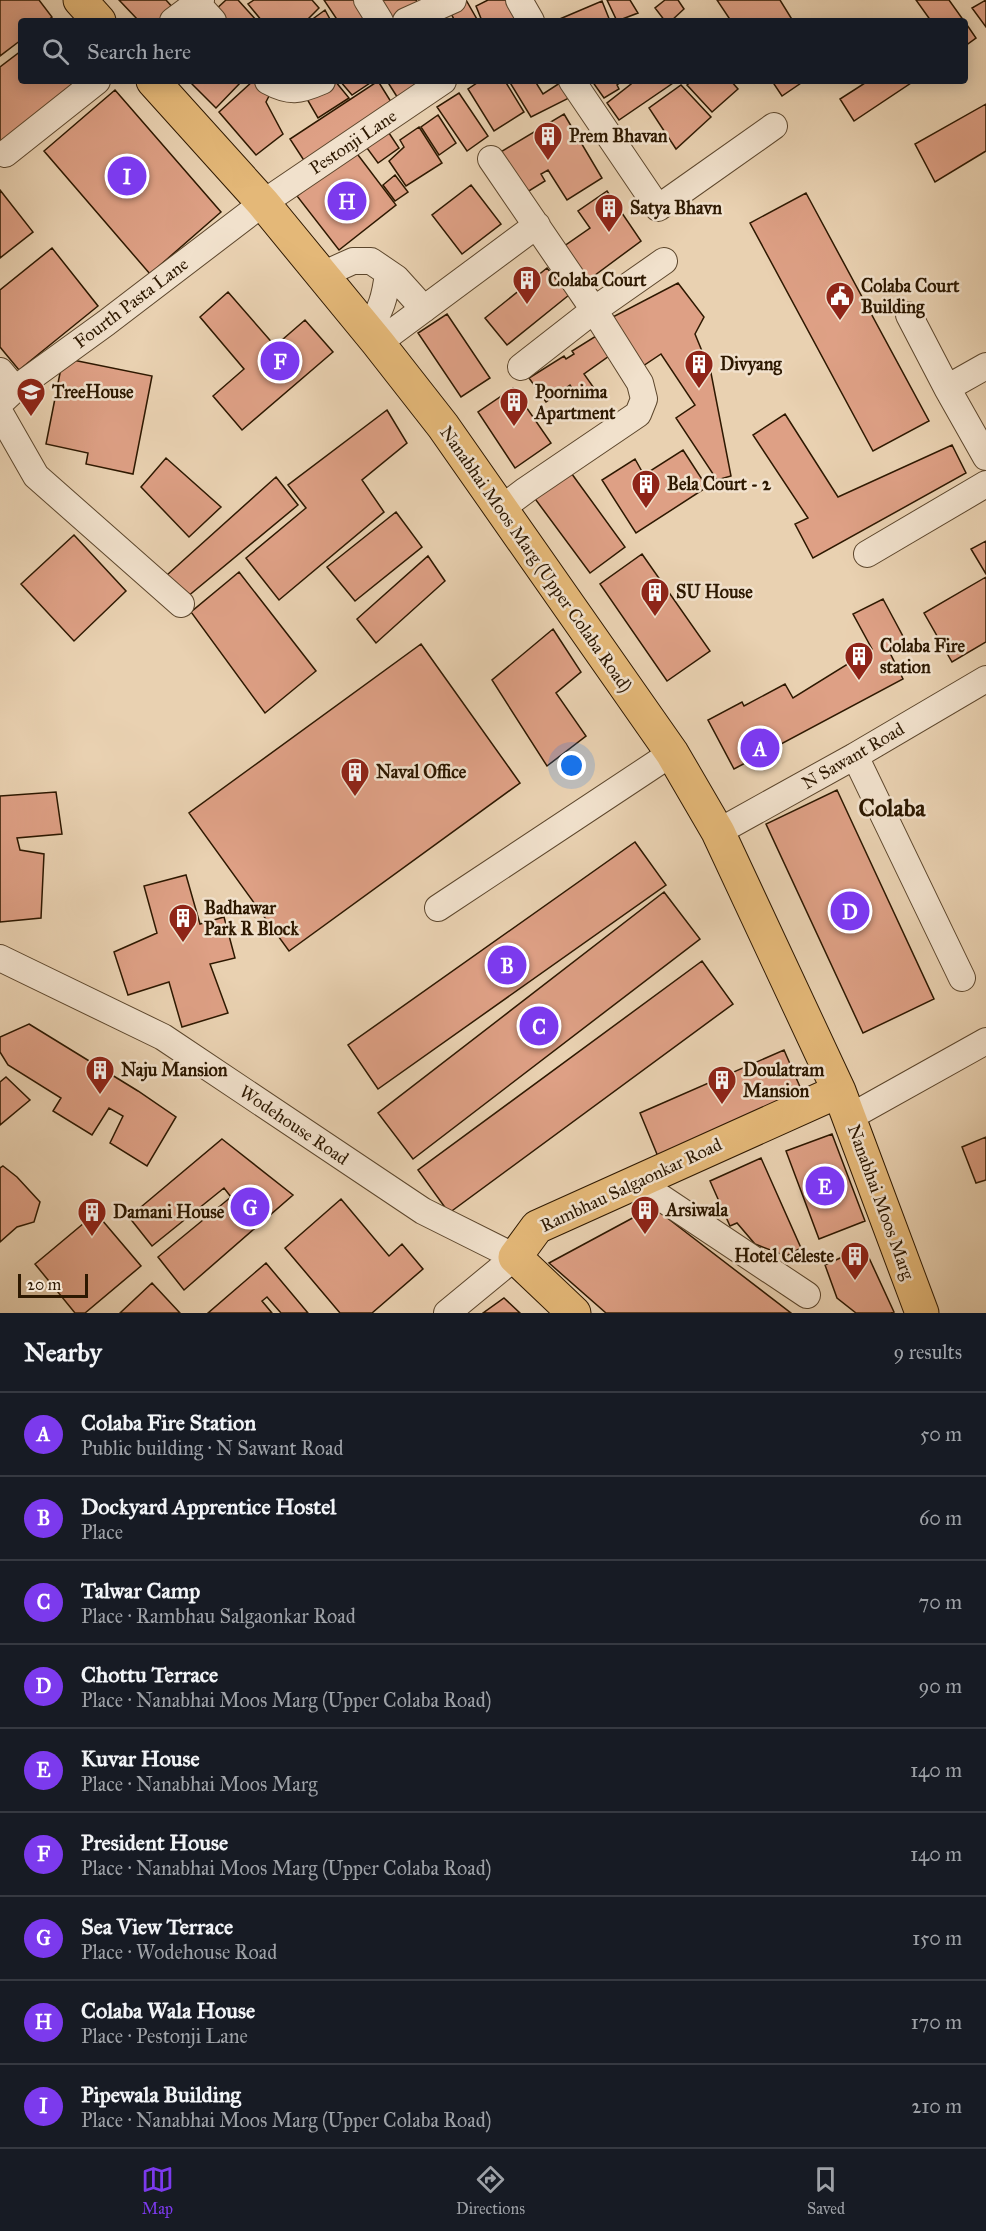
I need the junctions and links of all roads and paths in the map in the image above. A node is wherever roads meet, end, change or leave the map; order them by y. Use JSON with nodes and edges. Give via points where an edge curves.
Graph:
{"nodes":[{"id":1,"x":80,"y":0,"type":"edge"},
{"id":2,"x":367,"y":0,"type":"edge"},
{"id":3,"x":453,"y":0,"type":"edge"},
{"id":4,"x":519,"y":0,"type":"edge"},
{"id":5,"x":201,"y":6,"type":"edge"},
{"id":6,"x":96,"y":18,"type":"edge"},
{"id":7,"x":179,"y":18,"type":"edge"},
{"id":8,"x":378,"y":18,"type":"edge"},
{"id":9,"x":413,"y":18,"type":"edge"},
{"id":10,"x":529,"y":18,"type":"edge"},
{"id":11,"x":93,"y":84,"type":"edge"},
{"id":12,"x":156,"y":84,"type":"edge"},
{"id":13,"x":273,"y":84,"type":"edge"},
{"id":14,"x":439,"y":84,"type":"edge"},
{"id":15,"x":574,"y":84,"type":"edge"},
{"id":16,"x":312,"y":85,"type":"edge"},
{"id":17,"x":774,"y":126,"type":"dead end"},
{"id":18,"x":5,"y":154,"type":"dead end"},
{"id":19,"x":490,"y":159,"type":"dead end"},
{"id":20,"x":263,"y":203,"type":"junction"},
{"id":21,"x":537,"y":225,"type":"junction"},
{"id":22,"x":664,"y":261,"type":"dead end"},
{"id":23,"x":388,"y":273,"type":"junction"},
{"id":24,"x":322,"y":275,"type":"junction"},
{"id":25,"x":424,"y":309,"type":"junction"},
{"id":26,"x":594,"y":310,"type":"junction"},
{"id":27,"x":909,"y":315,"type":"dead end"},
{"id":28,"x":373,"y":336,"type":"junction"},
{"id":29,"x":986,"y":366,"type":"edge"},
{"id":30,"x":521,"y":367,"type":"dead end"},
{"id":31,"x":5,"y":388,"type":"edge"},
{"id":32,"x":948,"y":388,"type":"junction"},
{"id":33,"x":0,"y":413,"type":"edge"},
{"id":34,"x":986,"y":457,"type":"edge"},
{"id":35,"x":986,"y":484,"type":"edge"},
{"id":36,"x":502,"y":508,"type":"junction"},
{"id":37,"x":867,"y":554,"type":"dead end"},
{"id":38,"x":181,"y":604,"type":"dead end"},
{"id":39,"x":986,"y":678,"type":"edge"},
{"id":40,"x":672,"y":753,"type":"junction"},
{"id":41,"x":855,"y":756,"type":"junction"},
{"id":42,"x":718,"y":832,"type":"junction"},
{"id":43,"x":438,"y":908,"type":"dead end"},
{"id":44,"x":0,"y":958,"type":"edge"},
{"id":45,"x":962,"y":978,"type":"dead end"},
{"id":46,"x":986,"y":1041,"type":"edge"},
{"id":47,"x":844,"y":1104,"type":"junction"},
{"id":48,"x":636,"y":1181,"type":"junction"},
{"id":49,"x":515,"y":1257,"type":"junction"},
{"id":50,"x":807,"y":1295,"type":"dead end"},
{"id":51,"x":447,"y":1313,"type":"edge"},
{"id":52,"x":574,"y":1313,"type":"edge"},
{"id":53,"x":922,"y":1313,"type":"edge"}],
"edges":[{"from":1,"to":6,"type":"main road"},
{"from":2,"to":8,"type":"street"},
{"from":3,"to":9,"type":"street"},
{"from":4,"to":10,"type":"street"},
{"from":5,"to":7,"type":"street"},
{"from":11,"to":18,"type":"street"},
{"from":12,"to":20,"type":"main road","name":"Nanabhai Moos Marg (Upper Colaba Road)"},
{"from":13,"to":16,"type":"street","via":[[284,90]]},
{"from":14,"to":20,"type":"street","name":"Pestonji Lane"},
{"from":15,"to":17,"type":"street","via":[[658,208]]},
{"from":19,"to":21,"type":"street"},
{"from":20,"to":24,"type":"main road","name":"Nanabhai Moos Marg (Upper Colaba Road)"},
{"from":20,"to":31,"type":"street","name":"Fourth Pasta Lane","via":[[106,323]]},
{"from":21,"to":25,"type":"street"},
{"from":21,"to":26,"type":"street"},
{"from":22,"to":26,"type":"street"},
{"from":23,"to":24,"type":"street","via":[[371,261],[353,261]]},
{"from":23,"to":25,"type":"street"},
{"from":23,"to":28,"type":"street"},
{"from":24,"to":28,"type":"main road","name":"Nanabhai Moos Marg (Upper Colaba Road)"},
{"from":25,"to":28,"type":"street"},
{"from":26,"to":30,"type":"street"},
{"from":26,"to":36,"type":"street","via":[[640,383],[644,399],[638,414]]},
{"from":27,"to":32,"type":"street"},
{"from":28,"to":36,"type":"main road","name":"Nanabhai Moos Marg (Upper Colaba Road)"},
{"from":29,"to":32,"type":"street"},
{"from":32,"to":34,"type":"street"},
{"from":33,"to":38,"type":"street","via":[[36,476]]},
{"from":35,"to":37,"type":"street"},
{"from":36,"to":40,"type":"main road","name":"Nanabhai Moos Marg (Upper Colaba Road)"},
{"from":39,"to":41,"type":"street","name":"N Sawant Road"},
{"from":40,"to":42,"type":"main road","name":"Nanabhai Moos Marg (Upper Colaba Road)"},
{"from":40,"to":43,"type":"street"},
{"from":41,"to":42,"type":"street","name":"N Sawant Road"},
{"from":41,"to":45,"type":"street"},
{"from":42,"to":47,"type":"main road","name":"Nanabhai Moos Marg (Upper Colaba Road)"},
{"from":44,"to":49,"type":"street","name":"Wodehouse Road","via":[[163,1037],[423,1211]]},
{"from":46,"to":47,"type":"street"},
{"from":47,"to":48,"type":"main road","name":"Rambhau Salgaonkar Road"},
{"from":47,"to":53,"type":"main road","name":"Nanabhai Moos Marg"},
{"from":48,"to":49,"type":"main road","name":"Rambhau Salgaonkar Road","via":[[537,1227]]},
{"from":48,"to":50,"type":"street"},
{"from":49,"to":51,"type":"street","name":"Rambhau Salgaonkar Road"},
{"from":49,"to":52,"type":"main road","name":"Wodehouse Road"}]}
